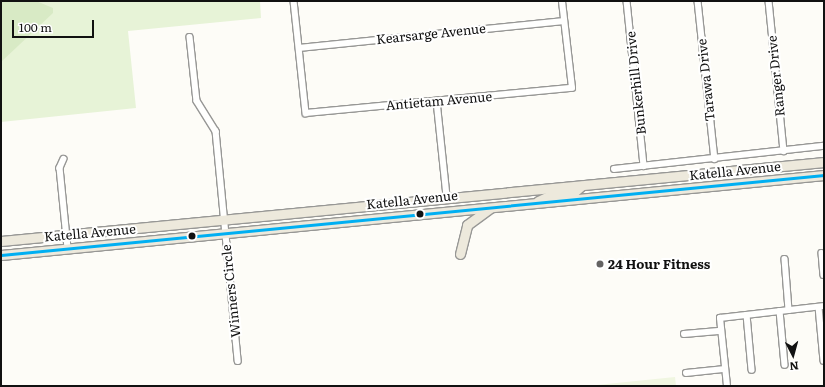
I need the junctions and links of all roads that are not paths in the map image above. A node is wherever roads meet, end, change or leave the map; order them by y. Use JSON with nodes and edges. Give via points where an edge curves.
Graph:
{"nodes":[{"id":1,"x":294,"y":1,"type":"edge"},
{"id":2,"x":562,"y":1,"type":"edge"},
{"id":3,"x":628,"y":1,"type":"edge"},
{"id":4,"x":698,"y":1,"type":"edge"},
{"id":5,"x":769,"y":1,"type":"edge"},
{"id":6,"x":564,"y":21,"type":"junction"},
{"id":7,"x":190,"y":37,"type":"dead end"},
{"id":8,"x":299,"y":48,"type":"junction"},
{"id":9,"x":437,"y":101,"type":"junction"},
{"id":10,"x":824,"y":146,"type":"edge"},
{"id":11,"x":784,"y":151,"type":"junction"},
{"id":12,"x":64,"y":159,"type":"dead end"},
{"id":13,"x":715,"y":159,"type":"junction"},
{"id":14,"x":824,"y":162,"type":"edge"},
{"id":15,"x":644,"y":166,"type":"junction"},
{"id":16,"x":614,"y":168,"type":"dead end"},
{"id":17,"x":824,"y":175,"type":"edge"},
{"id":18,"x":580,"y":186,"type":"junction"},
{"id":19,"x":447,"y":196,"type":"junction"},
{"id":20,"x":533,"y":203,"type":"junction"},
{"id":21,"x":493,"y":206,"type":"junction"},
{"id":22,"x":226,"y":219,"type":"junction"},
{"id":23,"x":225,"y":233,"type":"junction"},
{"id":24,"x":66,"y":235,"type":"junction"},
{"id":25,"x":1,"y":241,"type":"edge"},
{"id":26,"x":68,"y":248,"type":"junction"},
{"id":27,"x":822,"y":253,"type":"dead end"},
{"id":28,"x":460,"y":254,"type":"dead end"},
{"id":29,"x":1,"y":255,"type":"edge"},
{"id":30,"x":785,"y":259,"type":"dead end"},
{"id":31,"x":824,"y":275,"type":"edge"},
{"id":32,"x":821,"y":306,"type":"edge"},
{"id":33,"x":790,"y":310,"type":"junction"},
{"id":34,"x":780,"y":311,"type":"junction"},
{"id":35,"x":747,"y":315,"type":"junction"},
{"id":36,"x":721,"y":332,"type":"junction"},
{"id":37,"x":684,"y":334,"type":"dead end"},
{"id":38,"x":238,"y":361,"type":"dead end"},
{"id":39,"x":824,"y":361,"type":"edge"},
{"id":40,"x":785,"y":365,"type":"dead end"},
{"id":41,"x":725,"y":369,"type":"junction"},
{"id":42,"x":752,"y":370,"type":"dead end"},
{"id":43,"x":686,"y":373,"type":"dead end"},
{"id":44,"x":727,"y":386,"type":"edge"}],
"edges":[{"from":1,"to":8,"type":"street"},
{"from":2,"to":6,"type":"street"},
{"from":3,"to":15,"type":"street","name":"Bunkerhill Drive"},
{"from":4,"to":13,"type":"street","name":"Tarawa Drive"},
{"from":5,"to":11,"type":"street","name":"Ranger Drive"},
{"from":6,"to":8,"type":"street","name":"Kearsarge Avenue"},
{"from":6,"to":9,"type":"street","name":"Antietam Avenue","via":[[572,88]]},
{"from":7,"to":22,"type":"street","name":"Winners Circle","via":[[197,100],[216,131]]},
{"from":8,"to":9,"type":"street","name":"Antietam Avenue","via":[[306,113]]},
{"from":9,"to":19,"type":"street"},
{"from":10,"to":11,"type":"street"},
{"from":11,"to":13,"type":"street"},
{"from":12,"to":24,"type":"street","via":[[60,168]]},
{"from":13,"to":15,"type":"street"},
{"from":14,"to":18,"type":"main road","name":"Katella Avenue"},
{"from":15,"to":16,"type":"street"},
{"from":17,"to":20,"type":"main road","name":"Katella Avenue"},
{"from":18,"to":19,"type":"main road","name":"Katella Avenue"},
{"from":18,"to":20,"type":"main road","via":[[573,193],[551,195]]},
{"from":19,"to":22,"type":"main road","name":"Katella Avenue"},
{"from":20,"to":21,"type":"main road","name":"Katella Avenue"},
{"from":21,"to":23,"type":"main road","name":"Katella Avenue"},
{"from":21,"to":28,"type":"main road","via":[[467,225]]},
{"from":22,"to":23,"type":"street","name":"Winners Circle"},
{"from":22,"to":24,"type":"main road","name":"Katella Avenue"},
{"from":23,"to":26,"type":"main road","name":"Katella Avenue"},
{"from":23,"to":38,"type":"street","name":"Winners Circle"},
{"from":24,"to":25,"type":"main road","name":"Katella Avenue"},
{"from":24,"to":26,"type":"street"},
{"from":26,"to":29,"type":"main road","name":"Katella Avenue"},
{"from":27,"to":31,"type":"street"},
{"from":30,"to":33,"type":"street"},
{"from":32,"to":33,"type":"street"},
{"from":32,"to":39,"type":"street"},
{"from":33,"to":34,"type":"street"},
{"from":34,"to":35,"type":"street"},
{"from":34,"to":40,"type":"street"},
{"from":35,"to":36,"type":"street","via":[[720,318]]},
{"from":35,"to":42,"type":"street"},
{"from":36,"to":37,"type":"street"},
{"from":36,"to":41,"type":"street"},
{"from":41,"to":43,"type":"street"},
{"from":41,"to":44,"type":"street"}]}
